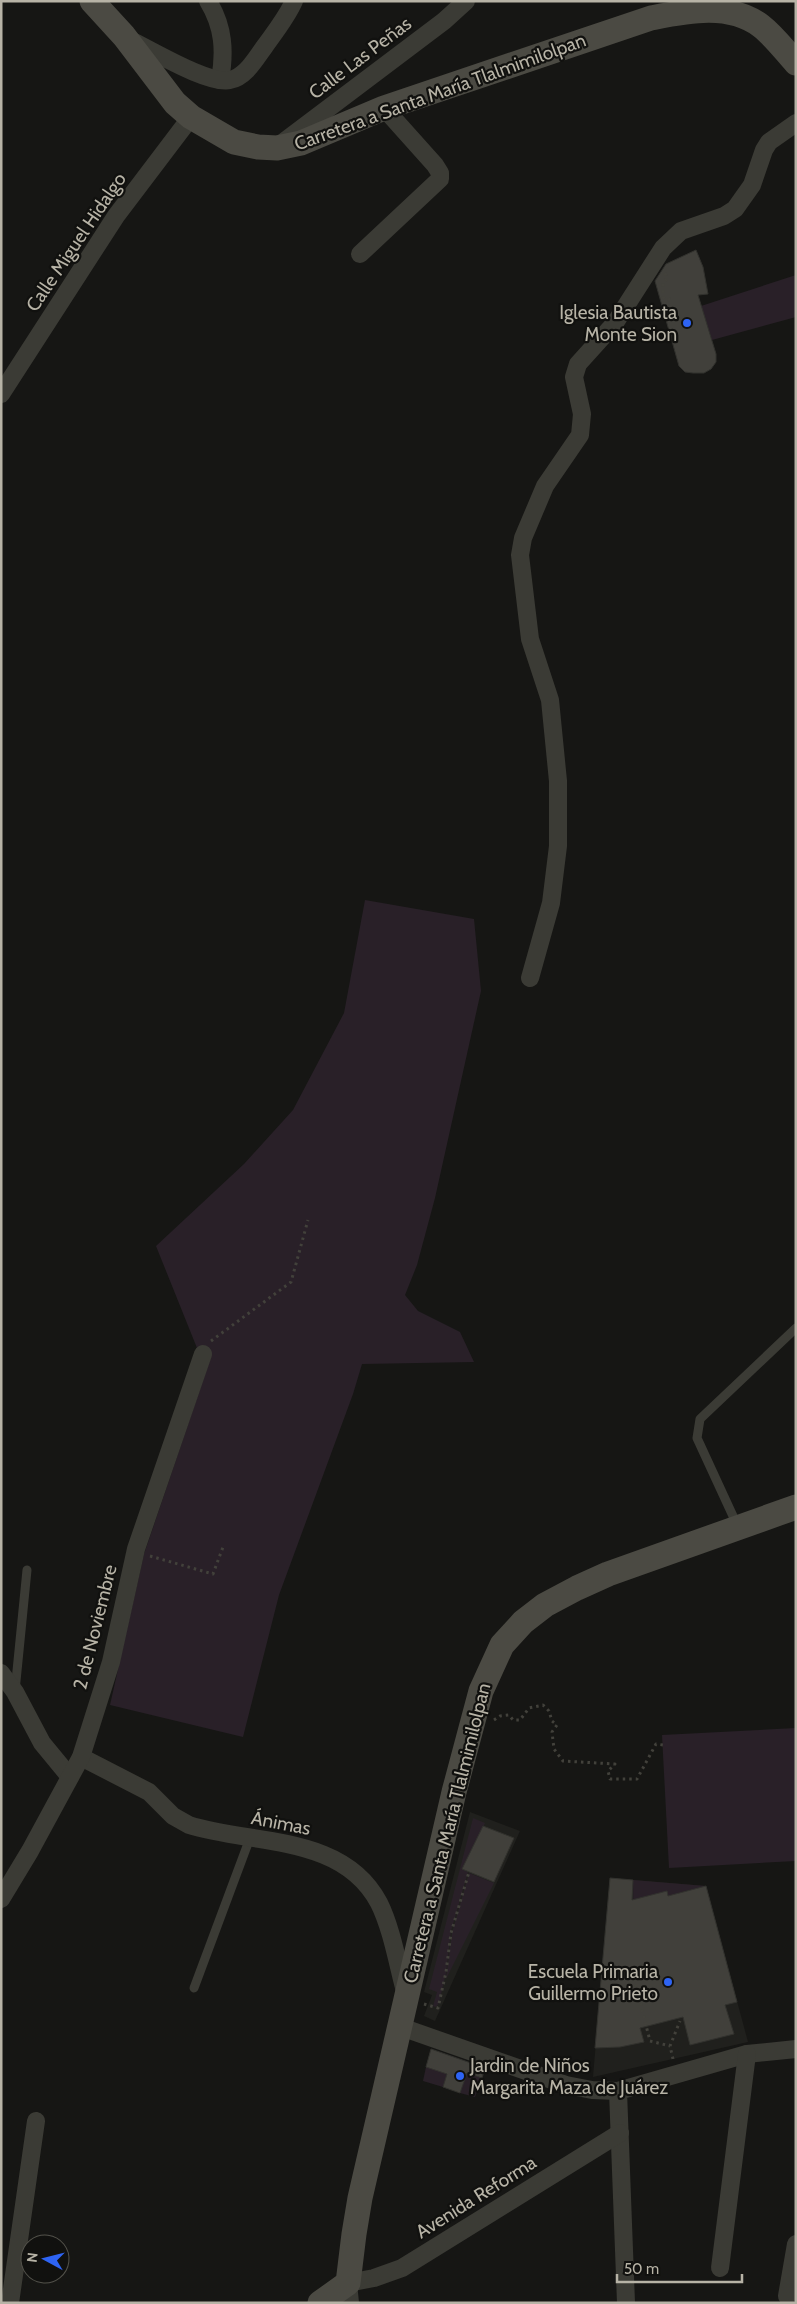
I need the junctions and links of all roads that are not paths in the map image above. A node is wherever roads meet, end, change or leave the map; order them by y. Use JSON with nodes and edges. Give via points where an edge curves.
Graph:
{"nodes":[{"id":1,"x":92,"y":1,"type":"edge"},
{"id":2,"x":208,"y":1,"type":"edge"},
{"id":3,"x":294,"y":1,"type":"edge"},
{"id":4,"x":466,"y":1,"type":"edge"},
{"id":5,"x":124,"y":36,"type":"junction"},
{"id":6,"x":796,"y":62,"type":"edge"},
{"id":7,"x":220,"y":80,"type":"junction"},
{"id":8,"x":384,"y":108,"type":"junction"},
{"id":9,"x":191,"y":117,"type":"junction"},
{"id":10,"x":796,"y":123,"type":"edge"},
{"id":11,"x":277,"y":148,"type":"junction"},
{"id":12,"x":360,"y":254,"type":"dead end"},
{"id":13,"x":1,"y":394,"type":"edge"},
{"id":14,"x":530,"y":978,"type":"dead end"},
{"id":15,"x":796,"y":1328,"type":"edge"},
{"id":16,"x":203,"y":1354,"type":"road end"},
{"id":17,"x":796,"y":1507,"type":"edge"},
{"id":18,"x":738,"y":1527,"type":"junction"},
{"id":19,"x":27,"y":1570,"type":"dead end"},
{"id":20,"x":1,"y":1673,"type":"edge"},
{"id":21,"x":15,"y":1692,"type":"junction"},
{"id":22,"x":81,"y":1757,"type":"junction"},
{"id":23,"x":70,"y":1777,"type":"junction"},
{"id":24,"x":250,"y":1838,"type":"junction"},
{"id":25,"x":1,"y":1899,"type":"edge"},
{"id":26,"x":194,"y":1988,"type":"dead end"},
{"id":27,"x":406,"y":1995,"type":"junction"},
{"id":28,"x":400,"y":2027,"type":"junction"},
{"id":29,"x":796,"y":2048,"type":"edge"},
{"id":30,"x":747,"y":2054,"type":"junction"},
{"id":31,"x":618,"y":2091,"type":"junction"},
{"id":32,"x":36,"y":2121,"type":"dead end"},
{"id":33,"x":620,"y":2133,"type":"junction"},
{"id":34,"x":796,"y":2244,"type":"edge"},
{"id":35,"x":720,"y":2268,"type":"dead end"},
{"id":36,"x":349,"y":2293,"type":"edge"},
{"id":37,"x":787,"y":2296,"type":"dead end"},
{"id":38,"x":10,"y":2303,"type":"edge"},
{"id":39,"x":320,"y":2303,"type":"edge"},
{"id":40,"x":626,"y":2303,"type":"edge"}],
"edges":[{"from":1,"to":5,"type":"main road","name":"Carretera a Santa María Tlalmimilolpan"},
{"from":2,"to":7,"type":"street","via":[[220,26],[222,39],[224,53]]},
{"from":3,"to":7,"type":"street","via":[[254,62],[241,75]]},
{"from":4,"to":11,"type":"street","name":"Calle Las Peñas"},
{"from":5,"to":7,"type":"street","via":[[199,74]]},
{"from":5,"to":9,"type":"main road","name":"Carretera a Santa María Tlalmimilolpan","via":[[175,103]]},
{"from":6,"to":8,"type":"main road","name":"Carretera a Santa María Tlalmimilolpan","via":[[762,26],[748,18],[708,10],[683,12],[651,18]]},
{"from":8,"to":11,"type":"main road","name":"Carretera a Santa María Tlalmimilolpan","via":[[301,143]]},
{"from":8,"to":12,"type":"street","via":[[435,165],[440,179]]},
{"from":9,"to":11,"type":"main road","name":"Carretera a Santa María Tlalmimilolpan","via":[[234,142]]},
{"from":9,"to":13,"type":"street","name":"Calle Miguel Hidalgo","via":[[116,216]]},
{"from":10,"to":14,"type":"street","via":[[769,142],[752,185],[735,209],[681,231],[663,248],[614,323],[578,364],[574,377],[582,414],[580,434],[545,486],[523,538],[520,555],[530,639],[550,700],[558,781],[558,846],[553,887]]},
{"from":15,"to":18,"type":"lane","via":[[700,1419],[696,1438]]},
{"from":16,"to":22,"type":"street","name":"2 de Noviembre","via":[[136,1548],[111,1662]]},
{"from":17,"to":18,"type":"main road","name":"Carretera a Santa María Tlalmimilolpan"},
{"from":18,"to":27,"type":"main road","name":"Carretera a Santa María Tlalmimilolpan","via":[[608,1574],[545,1604],[502,1645],[481,1691]]},
{"from":19,"to":21,"type":"lane"},
{"from":20,"to":21,"type":"street"},
{"from":21,"to":23,"type":"street","via":[[42,1743]]},
{"from":22,"to":23,"type":"street","name":"2 de Noviembre"},
{"from":22,"to":24,"type":"street","name":"Ánimas","via":[[149,1792],[181,1822]]},
{"from":23,"to":25,"type":"street","name":"2 de Noviembre"},
{"from":24,"to":26,"type":"lane"},
{"from":24,"to":27,"type":"street","name":"Ánimas","via":[[319,1852],[352,1871],[366,1884],[379,1904]]},
{"from":27,"to":28,"type":"main road","name":"Carretera a Santa María Tlalmimilolpan"},
{"from":28,"to":31,"type":"street","via":[[566,2085]]},
{"from":28,"to":36,"type":"main road","name":"Carretera a Santa María Tlalmimilolpan","via":[[360,2198]]},
{"from":29,"to":30,"type":"street"},
{"from":30,"to":31,"type":"street"},
{"from":30,"to":35,"type":"street"},
{"from":31,"to":33,"type":"street"},
{"from":32,"to":38,"type":"street"},
{"from":33,"to":36,"type":"street","name":"Avenida Reforma","via":[[402,2268]]},
{"from":33,"to":40,"type":"street"},
{"from":34,"to":37,"type":"street"},
{"from":36,"to":39,"type":"main road"}]}
